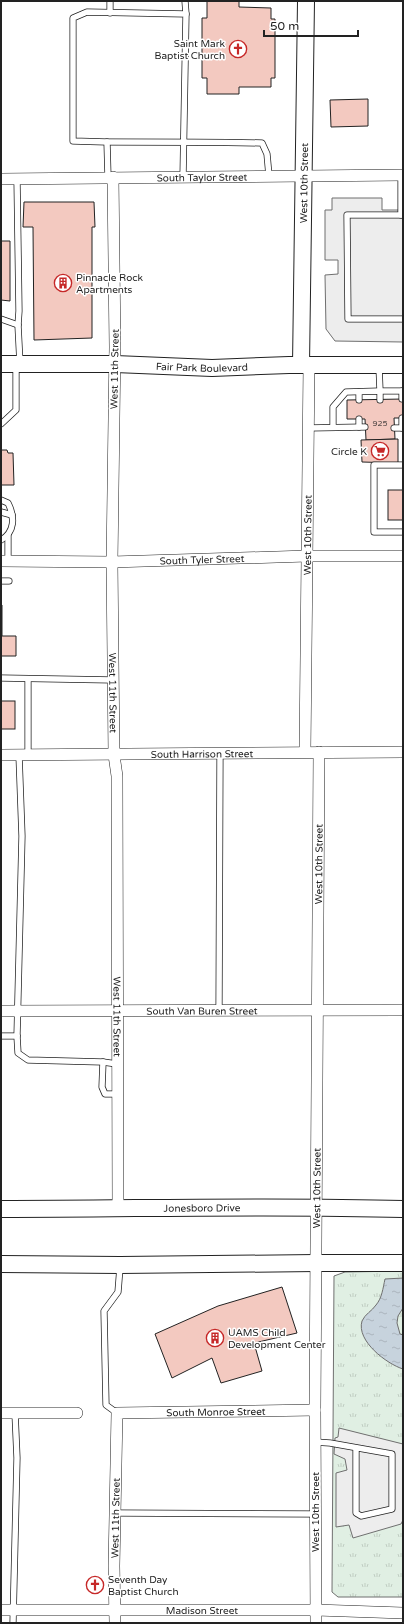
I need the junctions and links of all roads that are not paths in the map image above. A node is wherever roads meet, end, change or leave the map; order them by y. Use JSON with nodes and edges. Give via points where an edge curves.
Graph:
{"nodes":[{"id":1,"x":110,"y":1,"type":"edge"},
{"id":2,"x":185,"y":1,"type":"edge"},
{"id":3,"x":306,"y":1,"type":"edge"},
{"id":4,"x":110,"y":13,"type":"junction"},
{"id":5,"x":186,"y":14,"type":"junction"},
{"id":6,"x":107,"y":142,"type":"junction"},
{"id":7,"x":184,"y":142,"type":"junction"},
{"id":8,"x":304,"y":175,"type":"junction"},
{"id":9,"x":402,"y":175,"type":"edge"},
{"id":10,"x":269,"y":176,"type":"junction"},
{"id":11,"x":111,"y":177,"type":"junction"},
{"id":12,"x":183,"y":177,"type":"junction"},
{"id":13,"x":1,"y":179,"type":"edge"},
{"id":14,"x":17,"y":179,"type":"junction"},
{"id":15,"x":402,"y":215,"type":"edge"},
{"id":16,"x":403,"y":319,"type":"edge"},
{"id":17,"x":1,"y":320,"type":"edge"},
{"id":18,"x":18,"y":325,"type":"junction"},
{"id":19,"x":12,"y":364,"type":"edge"},
{"id":20,"x":115,"y":364,"type":"junction"},
{"id":21,"x":305,"y":365,"type":"junction"},
{"id":22,"x":379,"y":365,"type":"junction"},
{"id":23,"x":403,"y":365,"type":"edge"},
{"id":24,"x":380,"y":391,"type":"junction"},
{"id":25,"x":402,"y":391,"type":"edge"},
{"id":26,"x":359,"y":392,"type":"junction"},
{"id":27,"x":402,"y":399,"type":"dead end"},
{"id":28,"x":359,"y":400,"type":"dead end"},
{"id":29,"x":380,"y":400,"type":"dead end"},
{"id":30,"x":402,"y":418,"type":"edge"},
{"id":31,"x":359,"y":419,"type":"dead end"},
{"id":32,"x":1,"y":424,"type":"edge"},
{"id":33,"x":333,"y":427,"type":"junction"},
{"id":34,"x":359,"y":427,"type":"junction"},
{"id":35,"x":365,"y":427,"type":"dead end"},
{"id":36,"x":308,"y":428,"type":"junction"},
{"id":37,"x":394,"y":428,"type":"dead end"},
{"id":38,"x":403,"y":428,"type":"edge"},
{"id":39,"x":403,"y":465,"type":"edge"},
{"id":40,"x":1,"y":500,"type":"edge"},
{"id":41,"x":1,"y":512,"type":"edge"},
{"id":42,"x":12,"y":515,"type":"junction"},
{"id":43,"x":403,"y":532,"type":"edge"},
{"id":44,"x":8,"y":536,"type":"junction"},
{"id":45,"x":1,"y":540,"type":"edge"},
{"id":46,"x":307,"y":556,"type":"junction"},
{"id":47,"x":403,"y":556,"type":"edge"},
{"id":48,"x":4,"y":561,"type":"edge"},
{"id":49,"x":112,"y":562,"type":"junction"},
{"id":50,"x":1,"y":581,"type":"edge"},
{"id":51,"x":9,"y":581,"type":"dead end"},
{"id":52,"x":1,"y":678,"type":"edge"},
{"id":53,"x":28,"y":678,"type":"junction"},
{"id":54,"x":113,"y":680,"type":"junction"},
{"id":55,"x":305,"y":752,"type":"junction"},
{"id":56,"x":319,"y":752,"type":"junction"},
{"id":57,"x":403,"y":752,"type":"edge"},
{"id":58,"x":220,"y":753,"type":"junction"},
{"id":59,"x":1,"y":755,"type":"edge"},
{"id":60,"x":24,"y":755,"type":"junction"},
{"id":61,"x":114,"y":755,"type":"junction"},
{"id":62,"x":403,"y":1010,"type":"edge"},
{"id":63,"x":1,"y":1011,"type":"edge"},
{"id":64,"x":18,"y":1011,"type":"junction"},
{"id":65,"x":117,"y":1011,"type":"junction"},
{"id":66,"x":219,"y":1011,"type":"junction"},
{"id":67,"x":318,"y":1011,"type":"junction"},
{"id":68,"x":1,"y":1036,"type":"edge"},
{"id":69,"x":17,"y":1036,"type":"junction"},
{"id":70,"x":103,"y":1062,"type":"junction"},
{"id":71,"x":118,"y":1064,"type":"junction"},
{"id":72,"x":118,"y":1094,"type":"junction"},
{"id":73,"x":317,"y":1207,"type":"junction"},
{"id":74,"x":1,"y":1208,"type":"edge"},
{"id":75,"x":118,"y":1209,"type":"junction"},
{"id":76,"x":403,"y":1209,"type":"edge"},
{"id":77,"x":316,"y":1263,"type":"junction"},
{"id":78,"x":403,"y":1263,"type":"edge"},
{"id":79,"x":1,"y":1264,"type":"edge"},
{"id":80,"x":120,"y":1265,"type":"junction"},
{"id":81,"x":315,"y":1410,"type":"junction"},
{"id":82,"x":1,"y":1413,"type":"edge"},
{"id":83,"x":15,"y":1413,"type":"junction"},
{"id":84,"x":77,"y":1413,"type":"dead end"},
{"id":85,"x":116,"y":1413,"type":"junction"},
{"id":86,"x":315,"y":1442,"type":"junction"},
{"id":87,"x":356,"y":1448,"type":"junction"},
{"id":88,"x":115,"y":1513,"type":"junction"},
{"id":89,"x":315,"y":1514,"type":"junction"},
{"id":90,"x":1,"y":1610,"type":"edge"},
{"id":91,"x":14,"y":1610,"type":"junction"},
{"id":92,"x":115,"y":1610,"type":"junction"},
{"id":93,"x":316,"y":1610,"type":"junction"},
{"id":94,"x":403,"y":1613,"type":"edge"},
{"id":95,"x":13,"y":1623,"type":"edge"},
{"id":96,"x":115,"y":1623,"type":"edge"},
{"id":97,"x":316,"y":1623,"type":"edge"}],
"edges":[{"from":1,"to":4,"type":"lane"},
{"from":2,"to":5,"type":"lane"},
{"from":3,"to":8,"type":"street","name":"West 10th Street"},
{"from":4,"to":5,"type":"lane"},
{"from":4,"to":6,"type":"lane","via":[[87,12],[73,18],[73,141]]},
{"from":5,"to":7,"type":"lane"},
{"from":6,"to":7,"type":"lane"},
{"from":6,"to":11,"type":"lane"},
{"from":7,"to":10,"type":"lane","via":[[262,143],[267,154]]},
{"from":7,"to":12,"type":"lane"},
{"from":8,"to":9,"type":"street","name":"South Taylor Street"},
{"from":8,"to":10,"type":"street","name":"South Taylor Street"},
{"from":8,"to":21,"type":"street","name":"West 10th Street"},
{"from":9,"to":15,"type":"lane"},
{"from":10,"to":12,"type":"street","name":"South Taylor Street"},
{"from":11,"to":12,"type":"street","name":"South Taylor Street"},
{"from":11,"to":14,"type":"street","name":"South Taylor Street"},
{"from":11,"to":20,"type":"street","name":"West 11th Street"},
{"from":13,"to":14,"type":"street","name":"South Taylor Street"},
{"from":14,"to":18,"type":"lane"},
{"from":15,"to":16,"type":"lane","via":[[347,215],[348,319]]},
{"from":17,"to":18,"type":"lane"},
{"from":18,"to":19,"type":"lane"},
{"from":19,"to":20,"type":"street","name":"Fair Park Boulevard"},
{"from":19,"to":32,"type":"lane","via":[[16,410]]},
{"from":20,"to":21,"type":"street","name":"Fair Park Boulevard","via":[[212,368]]},
{"from":20,"to":49,"type":"street","name":"West 11th Street"},
{"from":21,"to":22,"type":"street","name":"Fair Park Boulevard"},
{"from":21,"to":36,"type":"street","name":"West 10th Street"},
{"from":22,"to":23,"type":"street","name":"Fair Park Boulevard"},
{"from":22,"to":24,"type":"lane"},
{"from":24,"to":25,"type":"lane"},
{"from":24,"to":26,"type":"lane"},
{"from":24,"to":29,"type":"lane"},
{"from":25,"to":27,"type":"lane"},
{"from":26,"to":28,"type":"lane"},
{"from":26,"to":33,"type":"lane","via":[[346,392],[333,407]]},
{"from":30,"to":38,"type":"lane"},
{"from":31,"to":34,"type":"lane"},
{"from":33,"to":34,"type":"lane"},
{"from":33,"to":36,"type":"lane"},
{"from":34,"to":35,"type":"lane"},
{"from":36,"to":46,"type":"street","name":"West 10th Street"},
{"from":37,"to":38,"type":"lane"},
{"from":39,"to":43,"type":"lane","via":[[374,465],[374,532]]},
{"from":40,"to":42,"type":"lane","via":[[8,503]]},
{"from":41,"to":42,"type":"lane"},
{"from":42,"to":44,"type":"lane","via":[[12,530]]},
{"from":44,"to":45,"type":"lane"},
{"from":44,"to":48,"type":"lane"},
{"from":46,"to":47,"type":"street","name":"South Tyler Street"},
{"from":46,"to":49,"type":"street","name":"South Tyler Street"},
{"from":46,"to":55,"type":"street","name":"West 10th Street"},
{"from":48,"to":49,"type":"street","name":"South Tyler Street"},
{"from":49,"to":54,"type":"street","name":"West 11th Street"},
{"from":50,"to":51,"type":"lane"},
{"from":52,"to":53,"type":"lane"},
{"from":53,"to":54,"type":"lane"},
{"from":53,"to":60,"type":"lane"},
{"from":54,"to":61,"type":"street","name":"West 11th Street"},
{"from":55,"to":56,"type":"street","name":"South Harrison Street"},
{"from":55,"to":58,"type":"street","name":"South Harrison Street"},
{"from":56,"to":57,"type":"street","name":"South Harrison Street"},
{"from":56,"to":67,"type":"street","name":"West 10th Street"},
{"from":58,"to":61,"type":"street","name":"South Harrison Street"},
{"from":58,"to":66,"type":"lane"},
{"from":59,"to":60,"type":"street","name":"South Harrison Street"},
{"from":60,"to":61,"type":"street","name":"South Harrison Street"},
{"from":60,"to":64,"type":"lane"},
{"from":61,"to":65,"type":"street","name":"West 11th Street","via":[[117,776]]},
{"from":62,"to":67,"type":"street","name":"South Van Buren Street"},
{"from":63,"to":64,"type":"street","name":"South Van Buren Street"},
{"from":64,"to":65,"type":"street","name":"South Van Buren Street"},
{"from":64,"to":69,"type":"lane"},
{"from":65,"to":66,"type":"street","name":"South Van Buren Street"},
{"from":65,"to":71,"type":"street","name":"West 11th Street"},
{"from":66,"to":67,"type":"street","name":"South Van Buren Street"},
{"from":67,"to":73,"type":"street","name":"West 10th Street"},
{"from":68,"to":69,"type":"lane"},
{"from":69,"to":70,"type":"lane","via":[[18,1053],[28,1060]]},
{"from":70,"to":71,"type":"lane"},
{"from":70,"to":72,"type":"lane","via":[[102,1087],[105,1094]]},
{"from":71,"to":72,"type":"street","name":"West 11th Street"},
{"from":72,"to":75,"type":"street","name":"West 11th Street"},
{"from":73,"to":75,"type":"street","name":"Jonesboro Drive"},
{"from":73,"to":76,"type":"street","name":"Jonesboro Drive"},
{"from":73,"to":77,"type":"street","name":"West 10th Street"},
{"from":74,"to":75,"type":"street","name":"Jonesboro Drive"},
{"from":77,"to":78,"type":"street"},
{"from":77,"to":80,"type":"street"},
{"from":77,"to":81,"type":"street","name":"West 10th Street"},
{"from":79,"to":80,"type":"street"},
{"from":80,"to":85,"type":"lane","via":[[118,1292],[104,1311],[106,1404]]},
{"from":81,"to":85,"type":"street","name":"South Monroe Street"},
{"from":81,"to":86,"type":"street","name":"West 10th Street"},
{"from":82,"to":83,"type":"street"},
{"from":83,"to":84,"type":"street"},
{"from":83,"to":91,"type":"lane","via":[[17,1458]]},
{"from":85,"to":88,"type":"street","name":"West 11th Street"},
{"from":86,"to":87,"type":"lane"},
{"from":86,"to":89,"type":"street","name":"West 10th Street"},
{"from":87,"to":87,"type":"lane","via":[[392,1454],[392,1510],[361,1516],[356,1513]]},
{"from":88,"to":89,"type":"lane"},
{"from":88,"to":92,"type":"street","name":"West 11th Street"},
{"from":89,"to":93,"type":"street","name":"West 10th Street"},
{"from":90,"to":91,"type":"street","name":"Madison Street"},
{"from":91,"to":92,"type":"street","name":"Madison Street"},
{"from":91,"to":95,"type":"lane"},
{"from":92,"to":93,"type":"street","name":"Madison Street"},
{"from":92,"to":96,"type":"street","name":"West 11th Street"},
{"from":93,"to":94,"type":"street","name":"Madison Street"},
{"from":93,"to":97,"type":"street","name":"West 10th Street"}]}
